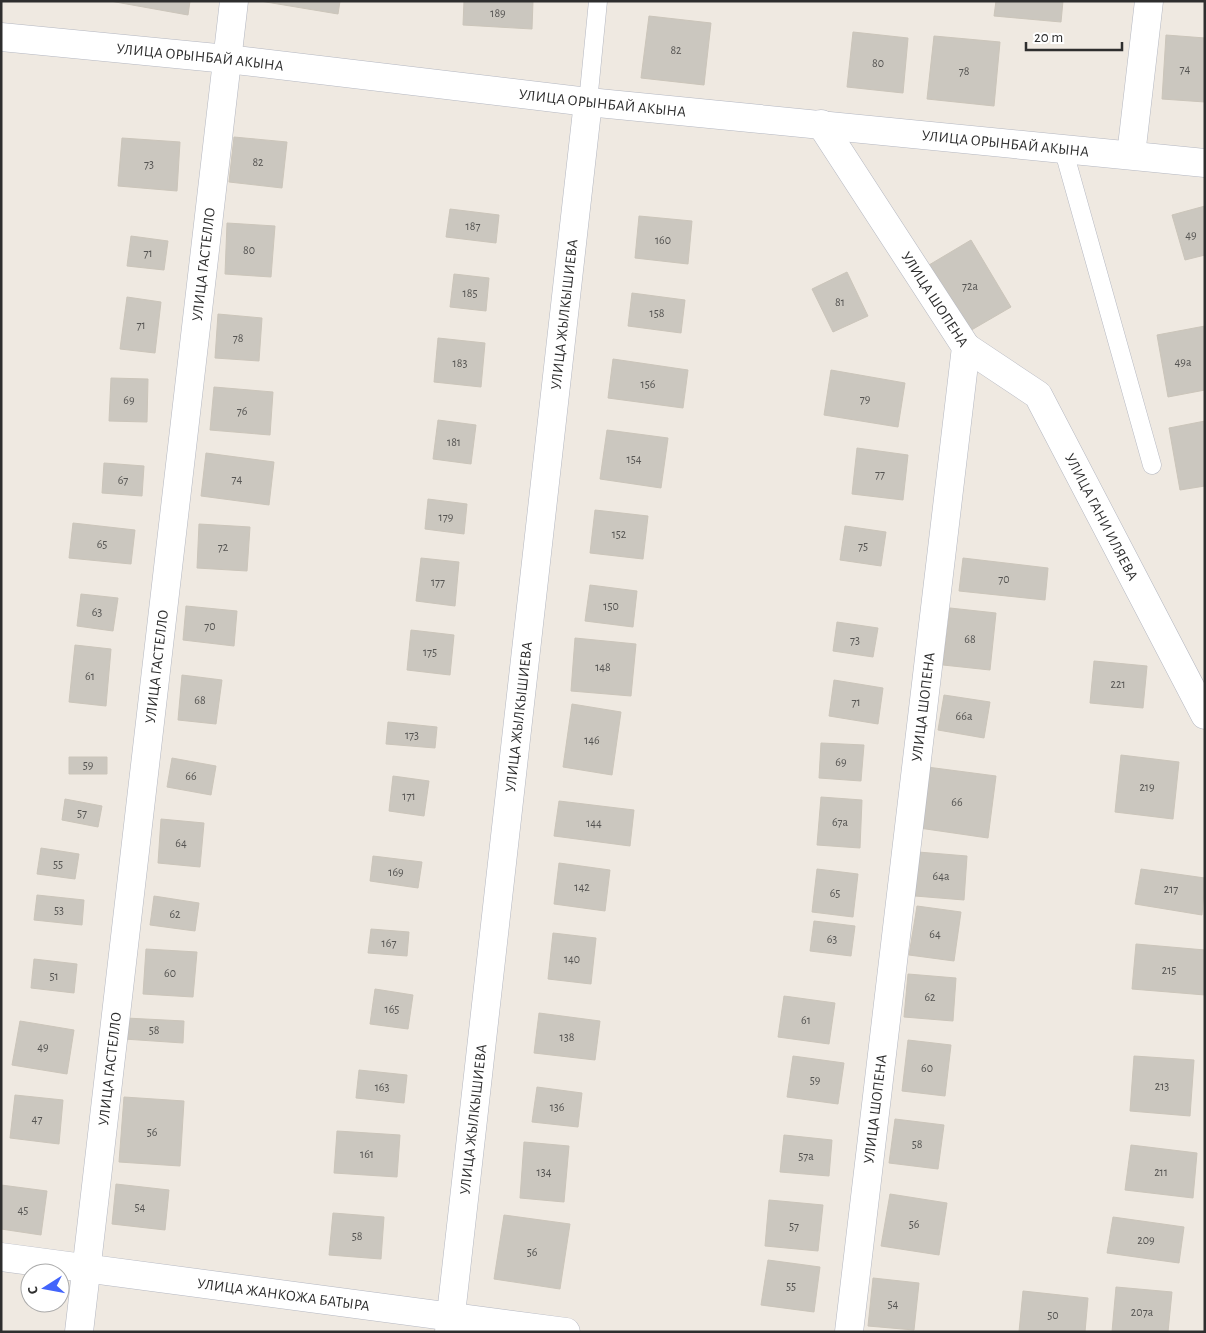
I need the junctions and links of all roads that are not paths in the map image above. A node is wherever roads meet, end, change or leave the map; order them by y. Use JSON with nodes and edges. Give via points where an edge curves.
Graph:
{"nodes":[{"id":1,"x":234,"y":1,"type":"edge"},
{"id":2,"x":598,"y":1,"type":"edge"},
{"id":3,"x":1149,"y":1,"type":"edge"},
{"id":4,"x":1,"y":37,"type":"edge"},
{"id":5,"x":227,"y":59,"type":"junction"},
{"id":6,"x":588,"y":102,"type":"junction"},
{"id":7,"x":821,"y":124,"type":"junction"},
{"id":8,"x":1063,"y":148,"type":"junction"},
{"id":9,"x":1131,"y":155,"type":"junction"},
{"id":10,"x":1205,"y":163,"type":"edge"},
{"id":11,"x":966,"y":347,"type":"junction"},
{"id":12,"x":1152,"y":465,"type":"dead end"},
{"id":13,"x":1205,"y":715,"type":"edge"},
{"id":14,"x":1,"y":1257,"type":"edge"},
{"id":15,"x":86,"y":1267,"type":"junction"},
{"id":16,"x":450,"y":1324,"type":"edge"},
{"id":17,"x":79,"y":1332,"type":"edge"},
{"id":18,"x":566,"y":1332,"type":"edge"},
{"id":19,"x":849,"y":1332,"type":"edge"}],
"edges":[{"from":1,"to":5,"type":"street","name":"УЛИЦА ГАСТЕЛЛО"},
{"from":2,"to":6,"type":"lane"},
{"from":3,"to":9,"type":"street"},
{"from":4,"to":5,"type":"street","name":"УЛИЦА ОРЫНБАЙ АКЫНА"},
{"from":5,"to":6,"type":"street","name":"УЛИЦА ОРЫНБАЙ АКЫНА"},
{"from":5,"to":15,"type":"street","name":"УЛИЦА ГАСТЕЛЛО"},
{"from":6,"to":7,"type":"street","name":"УЛИЦА ОРЫНБАЙ АКЫНА"},
{"from":6,"to":16,"type":"street","name":"УЛИЦА ЖЫЛКЫШИЕВА"},
{"from":7,"to":8,"type":"street","name":"УЛИЦА ОРЫНБАЙ АКЫНА"},
{"from":7,"to":11,"type":"street","name":"УЛИЦА ШОПЕНА"},
{"from":8,"to":9,"type":"street","name":"УЛИЦА ОРЫНБАЙ АКЫНА"},
{"from":8,"to":12,"type":"lane"},
{"from":9,"to":10,"type":"street","name":"УЛИЦА ОРЫНБАЙ АКЫНА"},
{"from":11,"to":13,"type":"street","name":"УЛИЦА ГАНИ ИЛЯЕВА","via":[[1038,395]]},
{"from":11,"to":19,"type":"street","name":"УЛИЦА ШОПЕНА"},
{"from":14,"to":15,"type":"street","name":"УЛИЦА ЖАНКОЖА БАТЫРА"},
{"from":15,"to":16,"type":"street","name":"УЛИЦА ЖАНКОЖА БАТЫРА"},
{"from":15,"to":17,"type":"street","name":"УЛИЦА ГАСТЕЛЛО"},
{"from":16,"to":18,"type":"street","name":"УЛИЦА ЖАНКОЖА БАТЫРА"}]}
